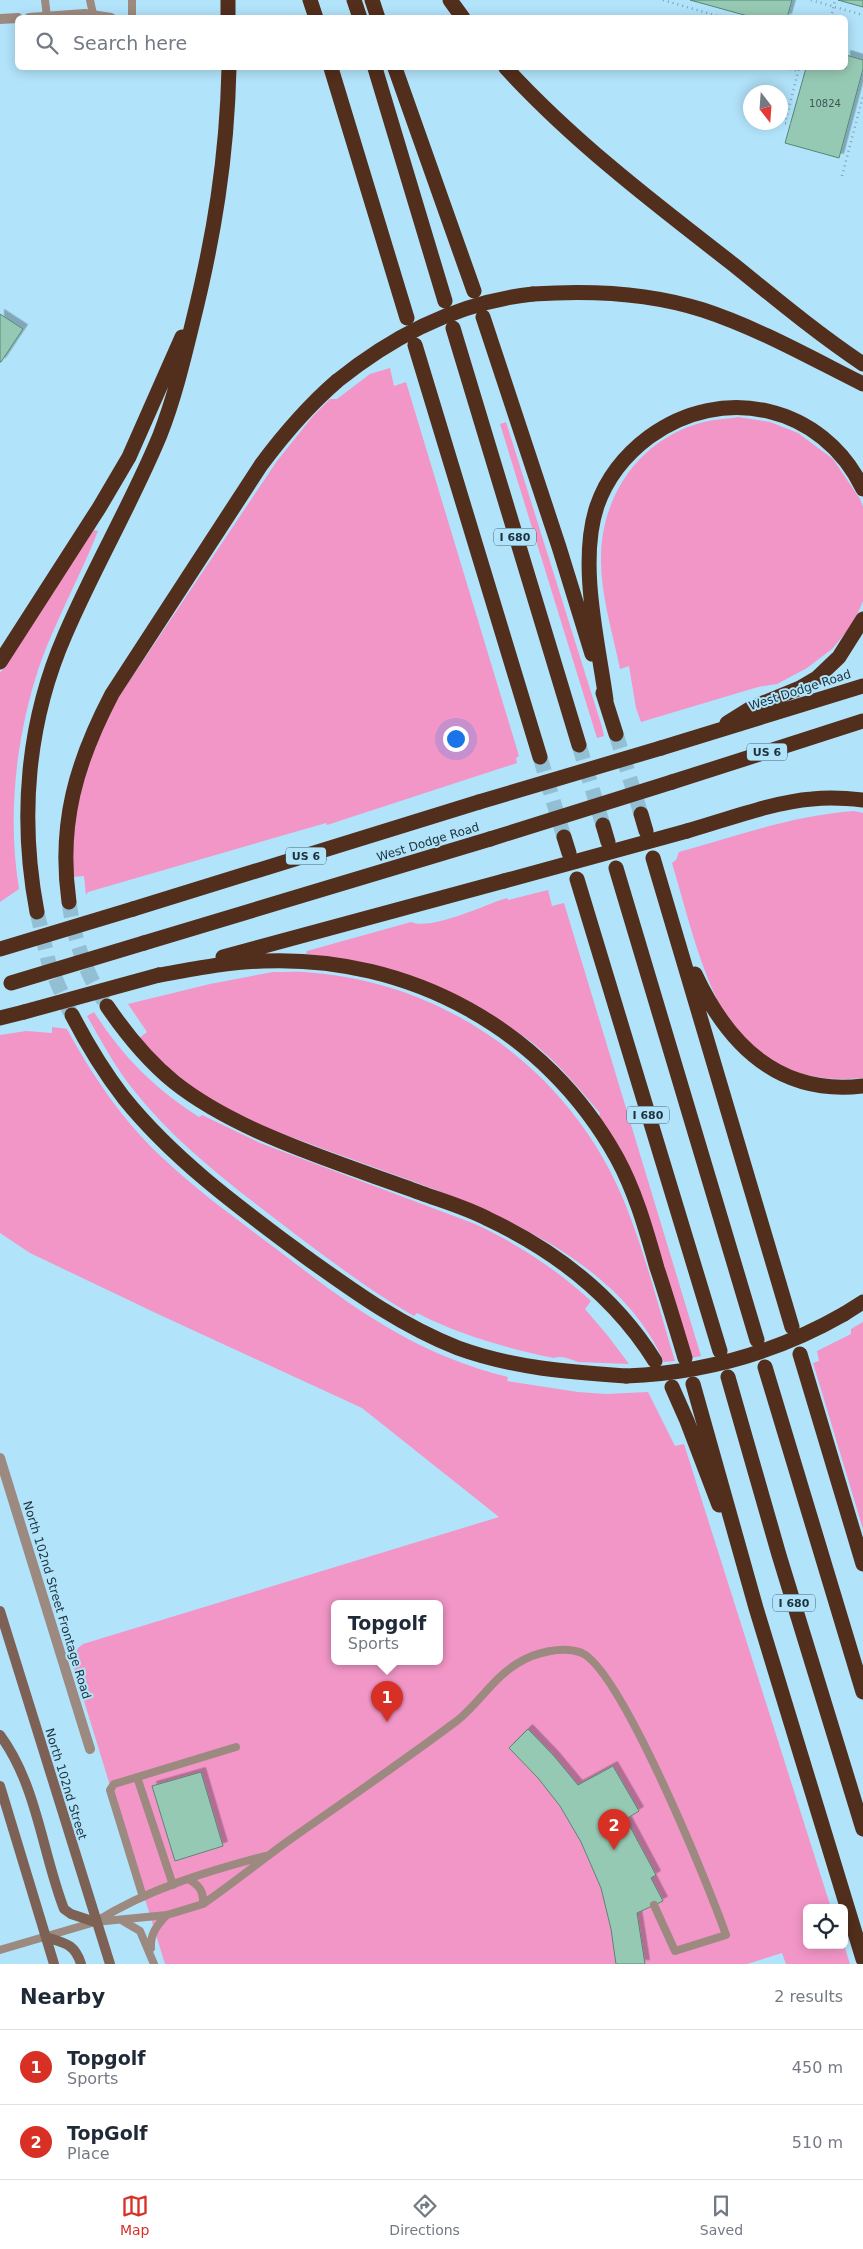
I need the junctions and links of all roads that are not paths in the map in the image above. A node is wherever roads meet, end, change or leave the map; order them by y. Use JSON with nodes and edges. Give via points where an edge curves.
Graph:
{"nodes":[{"id":1,"x":46,"y":0,"type":"edge"},
{"id":2,"x":90,"y":0,"type":"edge"},
{"id":3,"x":132,"y":0,"type":"edge"},
{"id":4,"x":228,"y":0,"type":"edge"},
{"id":5,"x":310,"y":0,"type":"edge"},
{"id":6,"x":354,"y":0,"type":"edge"},
{"id":7,"x":372,"y":0,"type":"edge"},
{"id":8,"x":450,"y":0,"type":"edge"},
{"id":9,"x":93,"y":14,"type":"junction"},
{"id":10,"x":47,"y":15,"type":"edge"},
{"id":11,"x":70,"y":15,"type":"edge"},
{"id":12,"x":98,"y":15,"type":"edge"},
{"id":13,"x":132,"y":15,"type":"edge"},
{"id":14,"x":228,"y":15,"type":"edge"},
{"id":15,"x":315,"y":15,"type":"edge"},
{"id":16,"x":359,"y":15,"type":"edge"},
{"id":17,"x":377,"y":15,"type":"edge"},
{"id":18,"x":461,"y":15,"type":"edge"},
{"id":19,"x":15,"y":18,"type":"edge"},
{"id":20,"x":0,"y":19,"type":"edge"},
{"id":21,"x":229,"y":70,"type":"edge"},
{"id":22,"x":332,"y":70,"type":"edge"},
{"id":23,"x":376,"y":70,"type":"edge"},
{"id":24,"x":397,"y":70,"type":"edge"},
{"id":25,"x":508,"y":70,"type":"edge"},
{"id":26,"x":474,"y":291,"type":"dead end"},
{"id":27,"x":200,"y":296,"type":"junction"},
{"id":28,"x":445,"y":301,"type":"dead end"},
{"id":29,"x":407,"y":318,"type":"dead end"},
{"id":30,"x":483,"y":318,"type":"dead end"},
{"id":31,"x":453,"y":328,"type":"dead end"},
{"id":32,"x":415,"y":345,"type":"dead end"},
{"id":33,"x":863,"y":364,"type":"edge"},
{"id":34,"x":863,"y":384,"type":"edge"},
{"id":35,"x":863,"y":489,"type":"edge"},
{"id":36,"x":863,"y":620,"type":"edge"},
{"id":37,"x":0,"y":662,"type":"edge"},
{"id":38,"x":863,"y":686,"type":"edge"},
{"id":39,"x":606,"y":700,"type":"junction"},
{"id":40,"x":863,"y":721,"type":"edge"},
{"id":41,"x":616,"y":734,"type":"tunnel mouth"},
{"id":42,"x":710,"y":734,"type":"junction"},
{"id":43,"x":579,"y":745,"type":"tunnel mouth"},
{"id":44,"x":540,"y":757,"type":"tunnel mouth"},
{"id":45,"x":863,"y":800,"type":"edge"},
{"id":46,"x":640,"y":814,"type":"tunnel mouth"},
{"id":47,"x":604,"y":825,"type":"tunnel mouth"},
{"id":48,"x":646,"y":831,"type":"dead end"},
{"id":49,"x":564,"y":837,"type":"tunnel mouth"},
{"id":50,"x":608,"y":842,"type":"dead end"},
{"id":51,"x":569,"y":853,"type":"dead end"},
{"id":52,"x":653,"y":858,"type":"dead end"},
{"id":53,"x":616,"y":868,"type":"dead end"},
{"id":54,"x":577,"y":879,"type":"dead end"},
{"id":55,"x":69,"y":902,"type":"tunnel mouth"},
{"id":56,"x":37,"y":912,"type":"tunnel mouth"},
{"id":57,"x":675,"y":931,"type":"junction"},
{"id":58,"x":0,"y":949,"type":"edge"},
{"id":59,"x":159,"y":975,"type":"junction"},
{"id":60,"x":5,"y":984,"type":"edge"},
{"id":61,"x":107,"y":1006,"type":"tunnel mouth"},
{"id":62,"x":72,"y":1015,"type":"tunnel mouth"},
{"id":63,"x":0,"y":1018,"type":"edge"},
{"id":64,"x":863,"y":1086,"type":"edge"},
{"id":65,"x":863,"y":1302,"type":"edge"},
{"id":66,"x":792,"y":1327,"type":"dead end"},
{"id":67,"x":757,"y":1340,"type":"dead end"},
{"id":68,"x":720,"y":1351,"type":"dead end"},
{"id":69,"x":800,"y":1354,"type":"dead end"},
{"id":70,"x":685,"y":1358,"type":"dead end"},
{"id":71,"x":655,"y":1361,"type":"dead end"},
{"id":72,"x":765,"y":1366,"type":"dead end"},
{"id":73,"x":728,"y":1377,"type":"dead end"},
{"id":74,"x":693,"y":1384,"type":"dead end"},
{"id":75,"x":672,"y":1387,"type":"dead end"},
{"id":76,"x":0,"y":1458,"type":"edge"},
{"id":77,"x":863,"y":1564,"type":"edge"},
{"id":78,"x":756,"y":1608,"type":"junction"},
{"id":79,"x":0,"y":1610,"type":"edge"},
{"id":80,"x":863,"y":1692,"type":"edge"},
{"id":81,"x":0,"y":1735,"type":"edge"},
{"id":82,"x":236,"y":1747,"type":"dead end"},
{"id":83,"x":90,"y":1749,"type":"dead end"},
{"id":84,"x":137,"y":1777,"type":"junction"},
{"id":85,"x":0,"y":1786,"type":"edge"},
{"id":86,"x":863,"y":1829,"type":"edge"},
{"id":87,"x":269,"y":1855,"type":"junction"},
{"id":88,"x":188,"y":1879,"type":"junction"},
{"id":89,"x":173,"y":1885,"type":"junction"},
{"id":90,"x":143,"y":1898,"type":"junction"},
{"id":91,"x":203,"y":1904,"type":"junction"},
{"id":92,"x":654,"y":1905,"type":"dead end"},
{"id":93,"x":167,"y":1915,"type":"junction"},
{"id":94,"x":122,"y":1921,"type":"junction"},
{"id":95,"x":95,"y":1922,"type":"junction"},
{"id":96,"x":46,"y":1937,"type":"junction"},
{"id":97,"x":0,"y":1950,"type":"edge"},
{"id":98,"x":863,"y":1959,"type":"edge"},
{"id":99,"x":153,"y":1961,"type":"edge"},
{"id":100,"x":54,"y":1964,"type":"edge"},
{"id":101,"x":81,"y":1964,"type":"edge"},
{"id":102,"x":110,"y":1964,"type":"edge"}],
"edges":[{"from":1,"to":10,"type":"lane"},
{"from":2,"to":9,"type":"lane"},
{"from":3,"to":13,"type":"lane"},
{"from":4,"to":14,"type":"highway"},
{"from":5,"to":15,"type":"highway"},
{"from":6,"to":16,"type":"highway"},
{"from":7,"to":17,"type":"highway"},
{"from":8,"to":18,"type":"highway"},
{"from":9,"to":11,"type":"street"},
{"from":9,"to":12,"type":"street"},
{"from":19,"to":20,"type":"street"},
{"from":21,"to":27,"type":"highway","via":[[227,132],[220,193]]},
{"from":22,"to":29,"type":"highway"},
{"from":23,"to":28,"type":"highway"},
{"from":24,"to":26,"type":"highway"},
{"from":25,"to":33,"type":"highway","via":[[536,101],[638,191],[821,335]]},
{"from":27,"to":37,"type":"highway","via":[[129,457]]},
{"from":27,"to":56,"type":"highway","via":[[176,390],[160,436],[65,634],[45,689],[28,783],[28,841]]},
{"from":30,"to":39,"type":"highway","via":[[560,547]]},
{"from":31,"to":43,"type":"highway","number":"I 680"},
{"from":32,"to":44,"type":"highway","number":"I 680"},
{"from":34,"to":55,"type":"highway","bridge":true,"via":[[750,329],[702,310],[614,292],[533,294],[494,300],[427,323],[380,348],[336,381],[284,434],[101,716],[78,771],[69,810],[65,846]]},
{"from":35,"to":39,"type":"highway","via":[[848,463],[816,433],[775,413],[754,408],[714,408],[683,417],[636,446],[606,484],[591,527],[588,555],[591,592]]},
{"from":36,"to":42,"type":"highway","via":[[839,657],[817,678],[751,708]]},
{"from":38,"to":42,"type":"highway","name":"West Dodge Road","number":"US 6"},
{"from":39,"to":41,"type":"highway"},
{"from":40,"to":60,"type":"highway","name":"West Dodge Road","number":"US 6","bridge":true,"via":[[490,839]]},
{"from":42,"to":58,"type":"highway","name":"West Dodge Road","number":"US 6","bridge":true},
{"from":45,"to":59,"type":"highway","bridge":true,"via":[[835,797],[789,803]]},
{"from":46,"to":48,"type":"highway"},
{"from":47,"to":50,"type":"highway"},
{"from":49,"to":51,"type":"highway"},
{"from":52,"to":57,"type":"highway"},
{"from":53,"to":67,"type":"highway","number":"I 680"},
{"from":54,"to":68,"type":"highway","number":"I 680"},
{"from":57,"to":64,"type":"highway","via":[[714,1011],[744,1049],[764,1065],[804,1082],[835,1087]]},
{"from":57,"to":66,"type":"highway"},
{"from":59,"to":63,"type":"highway","bridge":true},
{"from":59,"to":70,"type":"highway","via":[[265,961],[333,965],[385,975],[431,991],[503,1029],[559,1079],[582,1105],[617,1158],[644,1222]]},
{"from":61,"to":71,"type":"highway","via":[[153,1063],[215,1109],[303,1148],[486,1218],[556,1257],[610,1303]]},
{"from":62,"to":65,"type":"highway","bridge":true,"via":[[111,1080],[138,1115],[195,1171],[382,1310],[432,1336],[485,1356],[544,1370],[626,1376],[667,1374],[725,1363],[777,1346]]},
{"from":69,"to":77,"type":"highway"},
{"from":72,"to":80,"type":"highway","number":"I 680"},
{"from":73,"to":86,"type":"highway","number":"I 680"},
{"from":74,"to":78,"type":"highway"},
{"from":75,"to":78,"type":"highway"},
{"from":76,"to":83,"type":"street","name":"North 102nd Street Frontage Road"},
{"from":78,"to":98,"type":"highway"},
{"from":79,"to":95,"type":"main road","name":"North 102nd Street"},
{"from":81,"to":95,"type":"main road","via":[[23,1775],[64,1909]]},
{"from":82,"to":84,"type":"lane"},
{"from":84,"to":89,"type":"lane"},
{"from":84,"to":90,"type":"lane","via":[[114,1784],[110,1790]]},
{"from":85,"to":96,"type":"main road"},
{"from":87,"to":88,"type":"lane"},
{"from":87,"to":91,"type":"lane"},
{"from":87,"to":92,"type":"lane","via":[[464,1715],[516,1664],[538,1654],[573,1651],[596,1666],[634,1727],[696,1856],[726,1935],[675,1951]]},
{"from":88,"to":89,"type":"lane"},
{"from":88,"to":91,"type":"lane","via":[[199,1887]]},
{"from":89,"to":90,"type":"lane"},
{"from":90,"to":95,"type":"lane","via":[[117,1908]]},
{"from":91,"to":93,"type":"lane"},
{"from":93,"to":94,"type":"lane"},
{"from":93,"to":99,"type":"lane","via":[[151,1937]]},
{"from":94,"to":95,"type":"lane"},
{"from":94,"to":99,"type":"lane","via":[[140,1931]]},
{"from":95,"to":96,"type":"lane"},
{"from":95,"to":102,"type":"main road","name":"North 102nd Street"},
{"from":96,"to":97,"type":"lane"},
{"from":96,"to":100,"type":"main road"},
{"from":96,"to":101,"type":"main road","via":[[64,1942],[77,1951]]}]}
